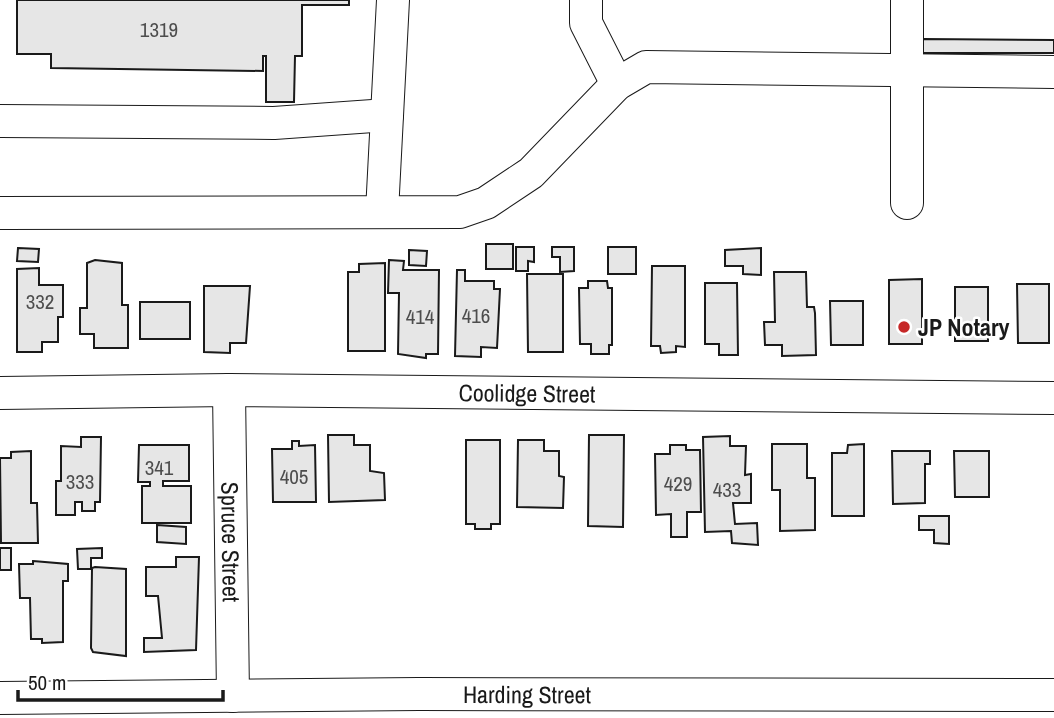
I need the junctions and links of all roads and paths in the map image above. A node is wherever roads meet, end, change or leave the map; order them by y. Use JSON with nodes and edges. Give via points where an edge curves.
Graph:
{"nodes":[{"id":1,"x":393,"y":0,"type":"edge"},
{"id":2,"x":586,"y":0,"type":"edge"},
{"id":3,"x":906,"y":0,"type":"edge"},
{"id":4,"x":907,"y":70,"type":"junction"},
{"id":5,"x":1054,"y":72,"type":"edge"},
{"id":6,"x":617,"y":84,"type":"junction"},
{"id":7,"x":387,"y":115,"type":"junction"},
{"id":8,"x":0,"y":121,"type":"edge"},
{"id":9,"x":907,"y":203,"type":"dead end"},
{"id":10,"x":382,"y":212,"type":"junction"},
{"id":11,"x":0,"y":213,"type":"edge"},
{"id":12,"x":229,"y":390,"type":"junction"},
{"id":13,"x":0,"y":393,"type":"edge"},
{"id":14,"x":1054,"y":398,"type":"edge"},
{"id":15,"x":1054,"y":695,"type":"edge"},
{"id":16,"x":233,"y":696,"type":"junction"},
{"id":17,"x":0,"y":698,"type":"edge"}],
"edges":[{"from":1,"to":7,"type":"street"},
{"from":2,"to":6,"type":"street","via":[[586,23]]},
{"from":3,"to":4,"type":"street"},
{"from":4,"to":5,"type":"street"},
{"from":4,"to":6,"type":"street","via":[[646,67]]},
{"from":4,"to":9,"type":"street"},
{"from":6,"to":10,"type":"street","via":[[531,173],[486,203],[460,212]]},
{"from":7,"to":8,"type":"street","via":[[274,123]]},
{"from":7,"to":10,"type":"street"},
{"from":10,"to":11,"type":"street"},
{"from":12,"to":13,"type":"street","name":"Coolidge Street"},
{"from":12,"to":14,"type":"street","name":"Coolidge Street"},
{"from":12,"to":16,"type":"street","name":"Spruce Street"},
{"from":15,"to":16,"type":"street","name":"Harding Street"},
{"from":16,"to":17,"type":"street","name":"Harding Street"}]}
